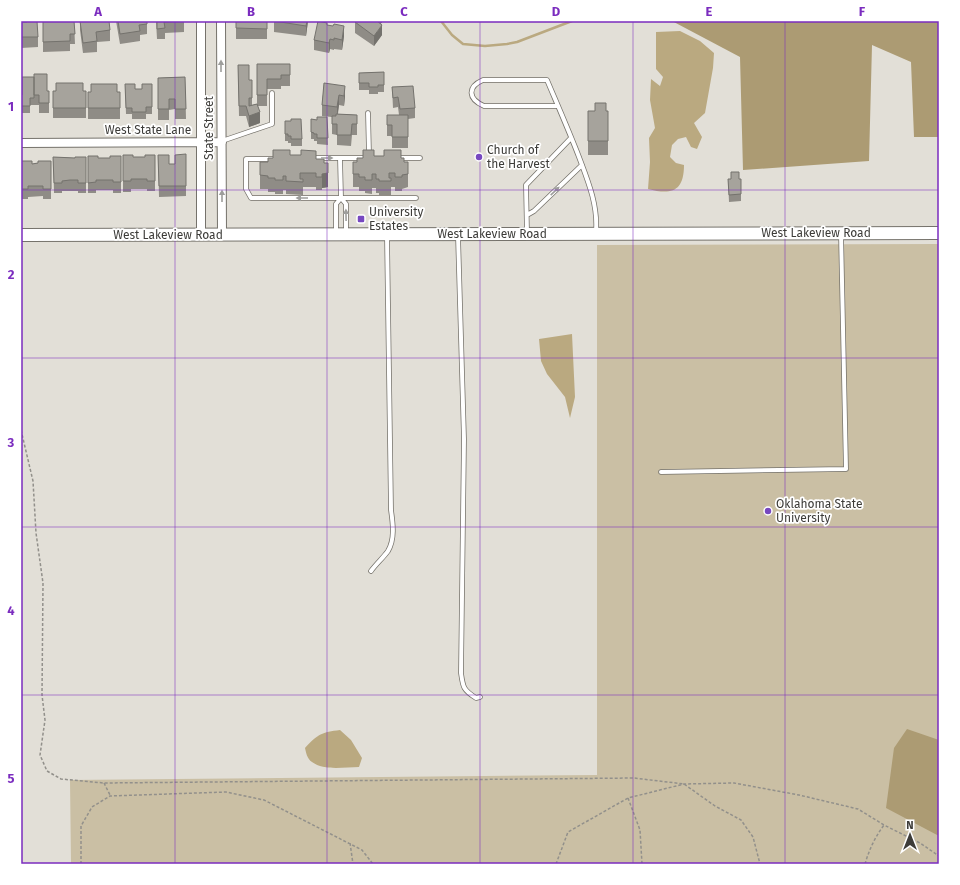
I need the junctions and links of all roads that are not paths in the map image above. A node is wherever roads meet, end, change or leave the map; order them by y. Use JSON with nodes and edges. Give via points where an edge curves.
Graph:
{"nodes":[{"id":1,"x":200,"y":21,"type":"edge"},
{"id":2,"x":221,"y":21,"type":"edge"},
{"id":3,"x":272,"y":93,"type":"dead end"},
{"id":4,"x":558,"y":106,"type":"junction"},
{"id":5,"x":368,"y":113,"type":"dead end"},
{"id":6,"x":571,"y":138,"type":"junction"},
{"id":7,"x":21,"y":142,"type":"edge"},
{"id":8,"x":201,"y":142,"type":"junction"},
{"id":9,"x":222,"y":142,"type":"junction"},
{"id":10,"x":309,"y":158,"type":"edge"},
{"id":11,"x":340,"y":158,"type":"junction"},
{"id":12,"x":368,"y":158,"type":"junction"},
{"id":13,"x":376,"y":158,"type":"edge"},
{"id":14,"x":390,"y":158,"type":"edge"},
{"id":15,"x":420,"y":158,"type":"dead end"},
{"id":16,"x":278,"y":159,"type":"edge"},
{"id":17,"x":582,"y":165,"type":"junction"},
{"id":18,"x":341,"y":198,"type":"junction"},
{"id":19,"x":416,"y":198,"type":"dead end"},
{"id":20,"x":527,"y":215,"type":"junction"},
{"id":21,"x":939,"y":233,"type":"edge"},
{"id":22,"x":202,"y":234,"type":"junction"},
{"id":23,"x":222,"y":234,"type":"junction"},
{"id":24,"x":341,"y":234,"type":"junction"},
{"id":25,"x":387,"y":234,"type":"junction"},
{"id":26,"x":458,"y":234,"type":"junction"},
{"id":27,"x":527,"y":234,"type":"junction"},
{"id":28,"x":596,"y":234,"type":"junction"},
{"id":29,"x":842,"y":234,"type":"junction"},
{"id":30,"x":21,"y":235,"type":"edge"},
{"id":31,"x":661,"y":472,"type":"dead end"},
{"id":32,"x":371,"y":571,"type":"dead end"},
{"id":33,"x":480,"y":697,"type":"dead end"}],
"edges":[{"from":1,"to":8,"type":"street","name":"State Street"},
{"from":9,"to":2,"type":"street","name":"State Street","one_way":true},
{"from":3,"to":9,"type":"lane","name":"West State Lane","via":[[272,124]]},
{"from":4,"to":4,"type":"lane","via":[[547,80],[483,80],[472,90],[472,97],[484,106]]},
{"from":4,"to":6,"type":"lane"},
{"from":5,"to":12,"type":"lane"},
{"from":6,"to":17,"type":"lane"},
{"from":6,"to":20,"type":"lane","via":[[526,185]]},
{"from":7,"to":8,"type":"street","name":"West State Lane"},
{"from":8,"to":9,"type":"street","name":"West State Lane"},
{"from":8,"to":22,"type":"street","name":"State Street"},
{"from":23,"to":9,"type":"street","name":"State Street","one_way":true},
{"from":10,"to":11,"type":"lane","one_way":true},
{"from":11,"to":12,"type":"lane"},
{"from":11,"to":18,"type":"lane"},
{"from":12,"to":13,"type":"lane"},
{"from":14,"to":15,"type":"lane"},
{"from":18,"to":16,"type":"lane","one_way":true,"via":[[251,198],[246,189],[246,159]]},
{"from":20,"to":17,"type":"lane","one_way":true},
{"from":17,"to":28,"type":"lane","via":[[594,200]]},
{"from":18,"to":19,"type":"lane"},
{"from":24,"to":18,"type":"lane","one_way":true,"via":[[346,204]]},
{"from":18,"to":24,"type":"lane","via":[[336,204]]},
{"from":20,"to":27,"type":"lane"},
{"from":21,"to":29,"type":"main road","name":"West Lakeview Road"},
{"from":22,"to":23,"type":"main road","name":"West Lakeview Road"},
{"from":22,"to":30,"type":"main road","name":"West Lakeview Road"},
{"from":23,"to":24,"type":"main road","name":"West Lakeview Road"},
{"from":24,"to":25,"type":"main road","name":"West Lakeview Road"},
{"from":25,"to":26,"type":"main road","name":"West Lakeview Road"},
{"from":25,"to":32,"type":"lane","via":[[393,528],[388,552]]},
{"from":26,"to":27,"type":"main road","name":"West Lakeview Road"},
{"from":26,"to":33,"type":"lane","via":[[464,439],[461,673],[462,686],[467,693],[476,698]]},
{"from":27,"to":28,"type":"main road","name":"West Lakeview Road"},
{"from":28,"to":29,"type":"main road","name":"West Lakeview Road"},
{"from":29,"to":31,"type":"lane","via":[[846,468]]}]}
